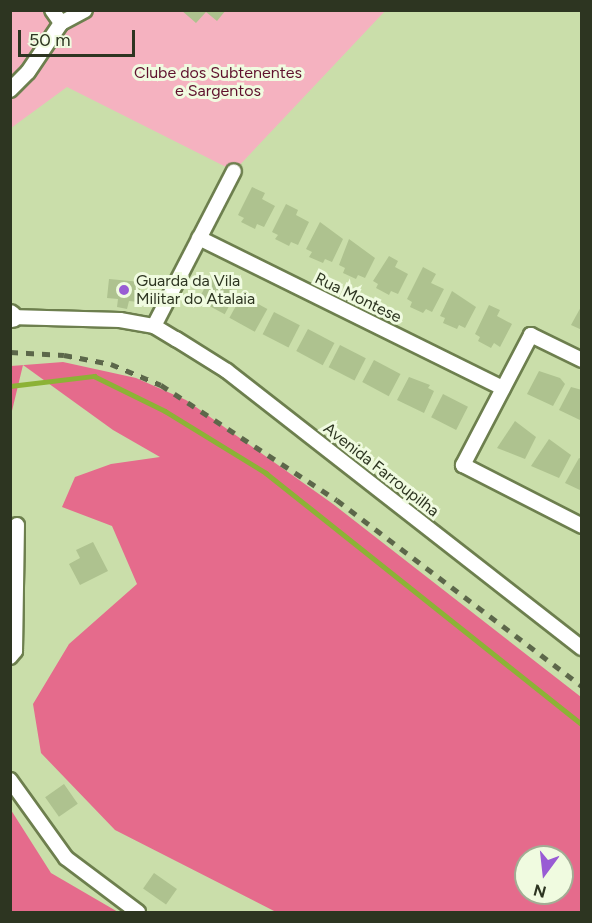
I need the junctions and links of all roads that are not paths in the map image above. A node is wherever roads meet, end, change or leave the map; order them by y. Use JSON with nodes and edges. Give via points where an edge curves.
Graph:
{"nodes":[{"id":1,"x":52,"y":10,"type":"edge"},
{"id":2,"x":85,"y":10,"type":"edge"},
{"id":3,"x":61,"y":23,"type":"junction"},
{"id":4,"x":10,"y":90,"type":"edge"},
{"id":5,"x":234,"y":171,"type":"dead end"},
{"id":6,"x":199,"y":238,"type":"junction"},
{"id":7,"x":11,"y":316,"type":"edge"},
{"id":8,"x":154,"y":326,"type":"junction"},
{"id":9,"x":582,"y":360,"type":"edge"},
{"id":10,"x":503,"y":388,"type":"junction"},
{"id":11,"x":17,"y":525,"type":"dead end"},
{"id":12,"x":582,"y":526,"type":"edge"},
{"id":13,"x":582,"y":648,"type":"edge"},
{"id":14,"x":10,"y":657,"type":"edge"},
{"id":15,"x":10,"y":780,"type":"edge"},
{"id":16,"x":138,"y":912,"type":"edge"}],
"edges":[{"from":1,"to":3,"type":"street"},
{"from":2,"to":3,"type":"street"},
{"from":3,"to":4,"type":"street","via":[[28,72]]},
{"from":5,"to":6,"type":"street"},
{"from":6,"to":8,"type":"street"},
{"from":6,"to":10,"type":"street","name":"Rua Montese"},
{"from":7,"to":8,"type":"street","via":[[66,316]]},
{"from":8,"to":13,"type":"street","name":"Avenida Farroupilha","via":[[227,371]]},
{"from":9,"to":10,"type":"street","via":[[531,335]]},
{"from":10,"to":12,"type":"street","via":[[464,465]]},
{"from":11,"to":14,"type":"street","via":[[15,651]]},
{"from":15,"to":16,"type":"street","via":[[66,858]]}]}
